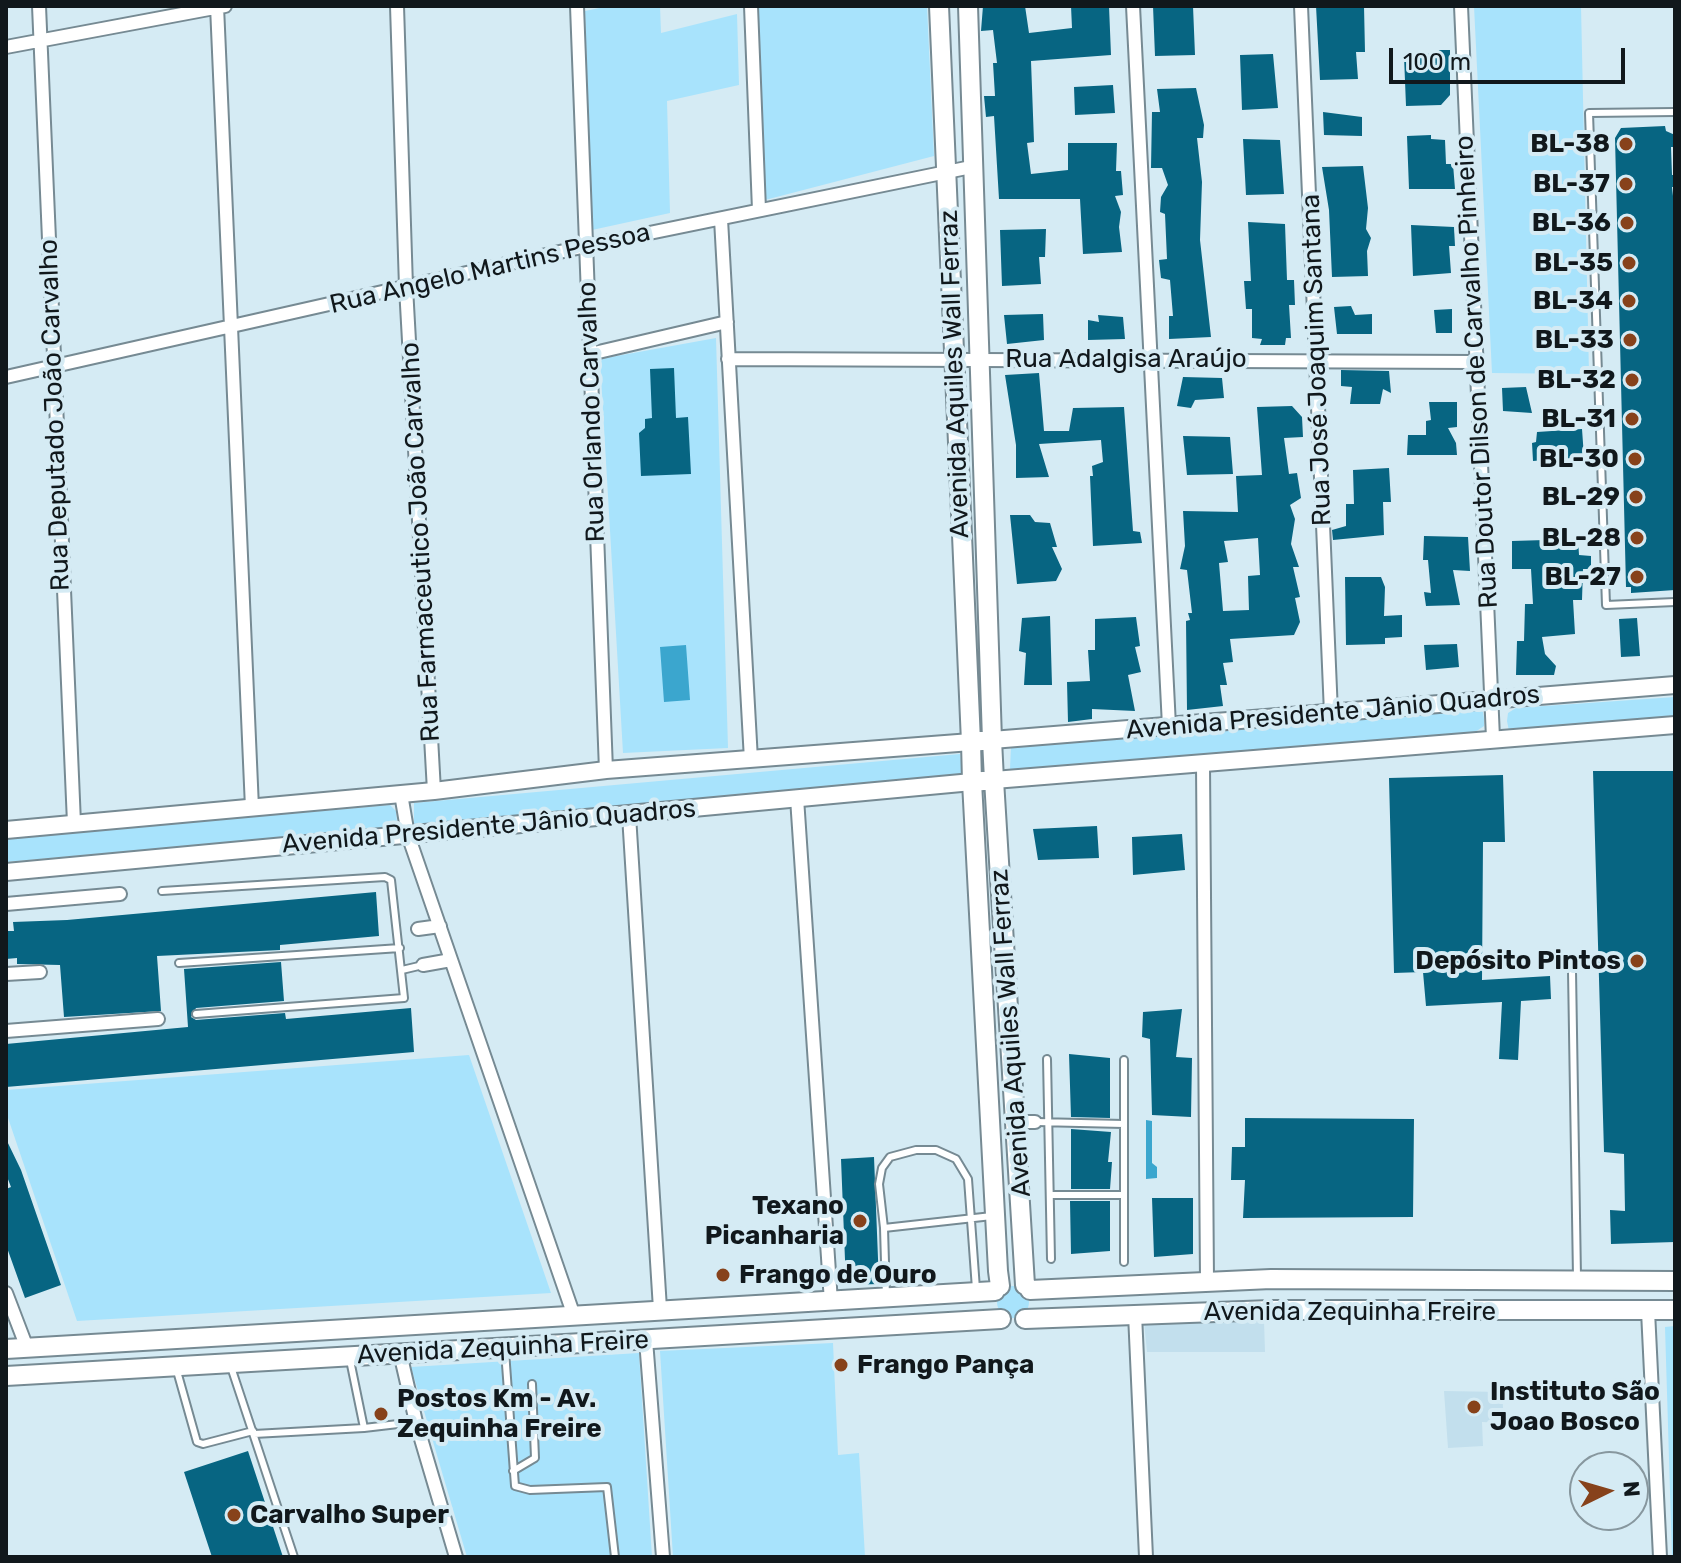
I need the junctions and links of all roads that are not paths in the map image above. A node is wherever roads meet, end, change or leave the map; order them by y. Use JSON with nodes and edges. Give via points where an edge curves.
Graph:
{"nodes":[{"id":1,"x":39,"y":6,"type":"edge"},
{"id":2,"x":397,"y":6,"type":"edge"},
{"id":3,"x":577,"y":6,"type":"edge"},
{"id":4,"x":751,"y":6,"type":"edge"},
{"id":5,"x":939,"y":6,"type":"edge"},
{"id":6,"x":968,"y":6,"type":"edge"},
{"id":7,"x":1133,"y":6,"type":"edge"},
{"id":8,"x":1301,"y":6,"type":"edge"},
{"id":9,"x":1461,"y":6,"type":"edge"},
{"id":10,"x":220,"y":7,"type":"edge"},
{"id":11,"x":40,"y":39,"type":"junction"},
{"id":12,"x":6,"y":47,"type":"edge"},
{"id":13,"x":1675,"y":112,"type":"edge"},
{"id":14,"x":976,"y":166,"type":"junction"},
{"id":15,"x":948,"y":170,"type":"junction"},
{"id":16,"x":759,"y":210,"type":"junction"},
{"id":17,"x":721,"y":219,"type":"junction"},
{"id":18,"x":586,"y":246,"type":"junction"},
{"id":19,"x":406,"y":287,"type":"junction"},
{"id":20,"x":727,"y":322,"type":"junction"},
{"id":21,"x":233,"y":326,"type":"junction"},
{"id":22,"x":590,"y":354,"type":"junction"},
{"id":23,"x":953,"y":358,"type":"junction"},
{"id":24,"x":1149,"y":358,"type":"junction"},
{"id":25,"x":728,"y":359,"type":"junction"},
{"id":26,"x":981,"y":359,"type":"junction"},
{"id":27,"x":1317,"y":359,"type":"junction"},
{"id":28,"x":1476,"y":362,"type":"junction"},
{"id":29,"x":52,"y":367,"type":"junction"},
{"id":30,"x":6,"y":377,"type":"edge"},
{"id":31,"x":1675,"y":602,"type":"edge"},
{"id":32,"x":1675,"y":685,"type":"edge"},
{"id":33,"x":1493,"y":699,"type":"junction"},
{"id":34,"x":1331,"y":713,"type":"junction"},
{"id":35,"x":1675,"y":725,"type":"edge"},
{"id":36,"x":1169,"y":726,"type":"junction"},
{"id":37,"x":1493,"y":738,"type":"junction"},
{"id":38,"x":992,"y":740,"type":"junction"},
{"id":39,"x":971,"y":742,"type":"junction"},
{"id":40,"x":751,"y":760,"type":"junction"},
{"id":41,"x":1203,"y":765,"type":"junction"},
{"id":42,"x":606,"y":770,"type":"junction"},
{"id":43,"x":994,"y":780,"type":"junction"},
{"id":44,"x":972,"y":782,"type":"junction"},
{"id":45,"x":434,"y":791,"type":"junction"},
{"id":46,"x":401,"y":794,"type":"junction"},
{"id":47,"x":797,"y":798,"type":"junction"},
{"id":48,"x":252,"y":808,"type":"junction"},
{"id":49,"x":629,"y":815,"type":"junction"},
{"id":50,"x":74,"y":823,"type":"junction"},
{"id":51,"x":6,"y":830,"type":"edge"},
{"id":52,"x":408,"y":835,"type":"junction"},
{"id":53,"x":6,"y":872,"type":"edge"},
{"id":54,"x":162,"y":891,"type":"dead end"},
{"id":55,"x":120,"y":894,"type":"dead end"},
{"id":56,"x":6,"y":904,"type":"edge"},
{"id":57,"x":440,"y":926,"type":"junction"},
{"id":58,"x":418,"y":929,"type":"joint"},
{"id":59,"x":399,"y":931,"type":"junction"},
{"id":60,"x":400,"y":948,"type":"junction"},
{"id":61,"x":451,"y":960,"type":"junction"},
{"id":62,"x":179,"y":963,"type":"dead end"},
{"id":63,"x":423,"y":965,"type":"joint"},
{"id":64,"x":402,"y":970,"type":"junction"},
{"id":65,"x":1572,"y":971,"type":"dead end"},
{"id":66,"x":40,"y":972,"type":"dead end"},
{"id":67,"x":6,"y":974,"type":"edge"},
{"id":68,"x":196,"y":1014,"type":"dead end"},
{"id":69,"x":158,"y":1019,"type":"dead end"},
{"id":70,"x":6,"y":1031,"type":"edge"},
{"id":71,"x":1047,"y":1059,"type":"dead end"},
{"id":72,"x":1124,"y":1060,"type":"dead end"},
{"id":73,"x":1034,"y":1121,"type":"junction"},
{"id":74,"x":1124,"y":1124,"type":"junction"},
{"id":75,"x":1050,"y":1195,"type":"junction"},
{"id":76,"x":1124,"y":1195,"type":"junction"},
{"id":77,"x":995,"y":1215,"type":"junction"},
{"id":78,"x":972,"y":1218,"type":"junction"},
{"id":79,"x":884,"y":1228,"type":"junction"},
{"id":80,"x":1051,"y":1259,"type":"dead end"},
{"id":81,"x":1124,"y":1262,"type":"dead end"},
{"id":82,"x":1207,"y":1281,"type":"junction"},
{"id":83,"x":1577,"y":1281,"type":"junction"},
{"id":84,"x":1675,"y":1281,"type":"edge"},
{"id":85,"x":998,"y":1288,"type":"junction"},
{"id":86,"x":1028,"y":1288,"type":"junction"},
{"id":87,"x":976,"y":1292,"type":"junction"},
{"id":88,"x":6,"y":1293,"type":"edge"},
{"id":89,"x":886,"y":1300,"type":"junction"},
{"id":90,"x":831,"y":1302,"type":"junction"},
{"id":91,"x":660,"y":1309,"type":"junction"},
{"id":92,"x":1675,"y":1310,"type":"edge"},
{"id":93,"x":9,"y":1311,"type":"edge"},
{"id":94,"x":1648,"y":1311,"type":"junction"},
{"id":95,"x":1135,"y":1314,"type":"junction"},
{"id":96,"x":574,"y":1316,"type":"junction"},
{"id":97,"x":1001,"y":1319,"type":"junction"},
{"id":98,"x":1025,"y":1319,"type":"junction"},
{"id":99,"x":646,"y":1340,"type":"junction"},
{"id":100,"x":85,"y":1345,"type":"junction"},
{"id":101,"x":48,"y":1347,"type":"junction"},
{"id":102,"x":505,"y":1347,"type":"junction"},
{"id":103,"x":27,"y":1348,"type":"junction"},
{"id":104,"x":6,"y":1349,"type":"edge"},
{"id":105,"x":400,"y":1353,"type":"junction"},
{"id":106,"x":349,"y":1356,"type":"junction"},
{"id":107,"x":230,"y":1363,"type":"junction"},
{"id":108,"x":177,"y":1367,"type":"junction"},
{"id":109,"x":87,"y":1372,"type":"junction"},
{"id":110,"x":48,"y":1374,"type":"junction"},
{"id":111,"x":6,"y":1376,"type":"edge"},
{"id":112,"x":532,"y":1384,"type":"dead end"},
{"id":113,"x":416,"y":1422,"type":"junction"},
{"id":114,"x":364,"y":1428,"type":"junction"},
{"id":115,"x":254,"y":1432,"type":"junction"},
{"id":116,"x":513,"y":1471,"type":"junction"},
{"id":117,"x":294,"y":1557,"type":"edge"},
{"id":118,"x":456,"y":1557,"type":"edge"},
{"id":119,"x":615,"y":1557,"type":"edge"},
{"id":120,"x":663,"y":1557,"type":"edge"},
{"id":121,"x":1146,"y":1557,"type":"edge"},
{"id":122,"x":1660,"y":1557,"type":"edge"}],
"edges":[{"from":1,"to":11,"type":"street","name":"Rua Deputado João Carvalho"},
{"from":2,"to":19,"type":"street","name":"Rua Farmaceutico João Carvalho"},
{"from":3,"to":18,"type":"street","name":"Rua Orlando Carvalho"},
{"from":4,"to":16,"type":"street"},
{"from":5,"to":15,"type":"main road","name":"Avenida Aquiles Wall Ferraz"},
{"from":6,"to":14,"type":"main road","name":"Avenida Aquiles Wall Ferraz"},
{"from":7,"to":24,"type":"street"},
{"from":8,"to":27,"type":"street","name":"Rua José Joaquim Santana"},
{"from":9,"to":28,"type":"street","name":"Rua Doutor Dilson de Carvalho Pinheiro"},
{"from":10,"to":11,"type":"street"},
{"from":10,"to":21,"type":"street"},
{"from":11,"to":12,"type":"street"},
{"from":11,"to":29,"type":"street","name":"Rua Deputado João Carvalho"},
{"from":13,"to":31,"type":"lane","via":[[1589,113],[1606,605]]},
{"from":14,"to":15,"type":"street","name":"Rua Angelo Martins Pessoa"},
{"from":14,"to":26,"type":"main road","name":"Avenida Aquiles Wall Ferraz"},
{"from":15,"to":16,"type":"street","name":"Rua Angelo Martins Pessoa"},
{"from":15,"to":23,"type":"main road","name":"Avenida Aquiles Wall Ferraz"},
{"from":16,"to":17,"type":"street","name":"Rua Angelo Martins Pessoa"},
{"from":17,"to":18,"type":"street","name":"Rua Angelo Martins Pessoa"},
{"from":17,"to":20,"type":"street"},
{"from":18,"to":19,"type":"street","name":"Rua Angelo Martins Pessoa"},
{"from":18,"to":22,"type":"street","name":"Rua Orlando Carvalho"},
{"from":19,"to":21,"type":"street","name":"Rua Angelo Martins Pessoa"},
{"from":19,"to":45,"type":"street","name":"Rua Farmaceutico João Carvalho"},
{"from":20,"to":22,"type":"street"},
{"from":20,"to":25,"type":"street"},
{"from":21,"to":29,"type":"street","name":"Rua Angelo Martins Pessoa"},
{"from":21,"to":48,"type":"street"},
{"from":22,"to":42,"type":"street","name":"Rua Orlando Carvalho"},
{"from":23,"to":25,"type":"street","name":"Rua Adalgisa Araújo"},
{"from":23,"to":26,"type":"street","name":"Rua Adalgisa Araújo"},
{"from":23,"to":39,"type":"main road","name":"Avenida Aquiles Wall Ferraz"},
{"from":24,"to":26,"type":"street","name":"Rua Adalgisa Araújo"},
{"from":24,"to":27,"type":"street","name":"Rua Adalgisa Araújo"},
{"from":24,"to":36,"type":"street"},
{"from":25,"to":40,"type":"street"},
{"from":26,"to":38,"type":"main road","name":"Avenida Aquiles Wall Ferraz"},
{"from":27,"to":28,"type":"street","name":"Rua Adalgisa Araújo"},
{"from":27,"to":34,"type":"street","name":"Rua José Joaquim Santana"},
{"from":28,"to":33,"type":"street","name":"Rua Doutor Dilson de Carvalho Pinheiro"},
{"from":29,"to":30,"type":"street","name":"Rua Angelo Martins Pessoa"},
{"from":29,"to":50,"type":"street","name":"Rua Deputado João Carvalho"},
{"from":32,"to":33,"type":"street","name":"Avenida Presidente Jânio Quadros"},
{"from":33,"to":34,"type":"street","name":"Avenida Presidente Jânio Quadros"},
{"from":33,"to":37,"type":"street","name":"Rua Doutor Dilson de Carvalho Pinheiro"},
{"from":34,"to":36,"type":"street","name":"Avenida Presidente Jânio Quadros"},
{"from":35,"to":37,"type":"street","name":"Avenida Presidente Jânio Quadros"},
{"from":36,"to":38,"type":"street","name":"Avenida Presidente Jânio Quadros"},
{"from":37,"to":41,"type":"street","name":"Avenida Presidente Jânio Quadros"},
{"from":38,"to":39,"type":"main road"},
{"from":38,"to":43,"type":"main road","name":"Avenida Aquiles Wall Ferraz"},
{"from":39,"to":40,"type":"street","name":"Avenida Presidente Jânio Quadros"},
{"from":39,"to":44,"type":"main road","name":"Avenida Aquiles Wall Ferraz"},
{"from":40,"to":42,"type":"street","name":"Avenida Presidente Jânio Quadros"},
{"from":41,"to":43,"type":"street","name":"Avenida Presidente Jânio Quadros"},
{"from":41,"to":82,"type":"street"},
{"from":42,"to":45,"type":"street","name":"Avenida Presidente Jânio Quadros"},
{"from":43,"to":44,"type":"main road"},
{"from":43,"to":73,"type":"main road","name":"Avenida Aquiles Wall Ferraz"},
{"from":44,"to":47,"type":"street","name":"Avenida Presidente Jânio Quadros"},
{"from":44,"to":77,"type":"main road","name":"Avenida Aquiles Wall Ferraz"},
{"from":45,"to":46,"type":"street","name":"Avenida Presidente Jânio Quadros"},
{"from":46,"to":48,"type":"street","name":"Avenida Presidente Jânio Quadros"},
{"from":46,"to":52,"type":"street"},
{"from":47,"to":49,"type":"street","name":"Avenida Presidente Jânio Quadros"},
{"from":47,"to":90,"type":"street"},
{"from":48,"to":50,"type":"street","name":"Avenida Presidente Jânio Quadros"},
{"from":49,"to":52,"type":"street","name":"Avenida Presidente Jânio Quadros"},
{"from":49,"to":91,"type":"street"},
{"from":50,"to":51,"type":"street","name":"Avenida Presidente Jânio Quadros"},
{"from":52,"to":53,"type":"street","name":"Avenida Presidente Jânio Quadros"},
{"from":52,"to":57,"type":"street"},
{"from":54,"to":59,"type":"lane","via":[[385,877],[391,880]]},
{"from":55,"to":56,"type":"street"},
{"from":57,"to":58,"type":"street"},
{"from":57,"to":61,"type":"street"},
{"from":58,"to":59,"type":"lane"},
{"from":59,"to":60,"type":"lane"},
{"from":60,"to":62,"type":"lane"},
{"from":60,"to":64,"type":"lane"},
{"from":61,"to":63,"type":"street"},
{"from":61,"to":96,"type":"street"},
{"from":63,"to":64,"type":"lane"},
{"from":64,"to":68,"type":"lane","via":[[404,998]]},
{"from":65,"to":83,"type":"lane"},
{"from":66,"to":67,"type":"street"},
{"from":69,"to":70,"type":"street"},
{"from":71,"to":73,"type":"lane"},
{"from":72,"to":74,"type":"lane"},
{"from":73,"to":74,"type":"lane"},
{"from":73,"to":75,"type":"lane"},
{"from":73,"to":86,"type":"main road","name":"Avenida Aquiles Wall Ferraz"},
{"from":74,"to":76,"type":"lane"},
{"from":75,"to":76,"type":"lane"},
{"from":75,"to":80,"type":"lane"},
{"from":76,"to":81,"type":"lane"},
{"from":77,"to":78,"type":"lane"},
{"from":77,"to":85,"type":"main road","name":"Avenida Aquiles Wall Ferraz"},
{"from":78,"to":79,"type":"lane"},
{"from":78,"to":79,"type":"lane","via":[[965,1169],[936,1150],[916,1150],[890,1157],[882,1168]]},
{"from":78,"to":87,"type":"lane"},
{"from":79,"to":89,"type":"lane"},
{"from":82,"to":83,"type":"main road","name":"Avenida Zequinha Freire"},
{"from":82,"to":86,"type":"main road","name":"Avenida Zequinha Freire"},
{"from":83,"to":84,"type":"main road","name":"Avenida Zequinha Freire"},
{"from":85,"to":86,"type":"main road","via":[[1012,1281]]},
{"from":85,"to":87,"type":"main road","name":"Avenida Zequinha Freire"},
{"from":85,"to":97,"type":"main road","via":[[993,1309]]},
{"from":86,"to":98,"type":"main road","via":[[1033,1303]]},
{"from":87,"to":89,"type":"main road","name":"Avenida Zequinha Freire"},
{"from":88,"to":93,"type":"street"},
{"from":89,"to":90,"type":"main road","name":"Avenida Zequinha Freire"},
{"from":90,"to":91,"type":"main road","name":"Avenida Zequinha Freire"},
{"from":91,"to":96,"type":"main road","name":"Avenida Zequinha Freire"},
{"from":91,"to":99,"type":"main road","via":[[648,1320]]},
{"from":92,"to":94,"type":"main road","name":"Avenida Zequinha Freire"},
{"from":93,"to":103,"type":"street"},
{"from":94,"to":95,"type":"main road","name":"Avenida Zequinha Freire"},
{"from":94,"to":122,"type":"street"},
{"from":95,"to":98,"type":"main road","name":"Avenida Zequinha Freire"},
{"from":95,"to":121,"type":"street"},
{"from":96,"to":100,"type":"main road","name":"Avenida Zequinha Freire"},
{"from":97,"to":98,"type":"main road"},
{"from":97,"to":99,"type":"main road","name":"Avenida Zequinha Freire"},
{"from":99,"to":102,"type":"main road","name":"Avenida Zequinha Freire"},
{"from":99,"to":120,"type":"street"},
{"from":100,"to":101,"type":"main road","name":"Avenida Zequinha Freire"},
{"from":100,"to":109,"type":"main road"},
{"from":101,"to":103,"type":"main road","name":"Avenida Zequinha Freire"},
{"from":101,"to":110,"type":"main road","via":[[56,1364]]},
{"from":102,"to":105,"type":"main road","name":"Avenida Zequinha Freire"},
{"from":102,"to":116,"type":"lane"},
{"from":103,"to":104,"type":"main road","name":"Avenida Zequinha Freire"},
{"from":105,"to":106,"type":"main road","name":"Avenida Zequinha Freire"},
{"from":105,"to":113,"type":"street"},
{"from":106,"to":107,"type":"main road","name":"Avenida Zequinha Freire"},
{"from":106,"to":114,"type":"lane"},
{"from":107,"to":108,"type":"main road","name":"Avenida Zequinha Freire"},
{"from":107,"to":115,"type":"lane"},
{"from":108,"to":109,"type":"main road","name":"Avenida Zequinha Freire"},
{"from":108,"to":115,"type":"lane","via":[[197,1442]]},
{"from":109,"to":110,"type":"main road","name":"Avenida Zequinha Freire"},
{"from":110,"to":111,"type":"main road","name":"Avenida Zequinha Freire"},
{"from":112,"to":116,"type":"lane","via":[[535,1458]]},
{"from":113,"to":114,"type":"lane"},
{"from":113,"to":118,"type":"street"},
{"from":114,"to":115,"type":"lane"},
{"from":115,"to":117,"type":"lane"},
{"from":116,"to":119,"type":"lane","via":[[515,1486],[530,1490],[607,1487]]}]}
